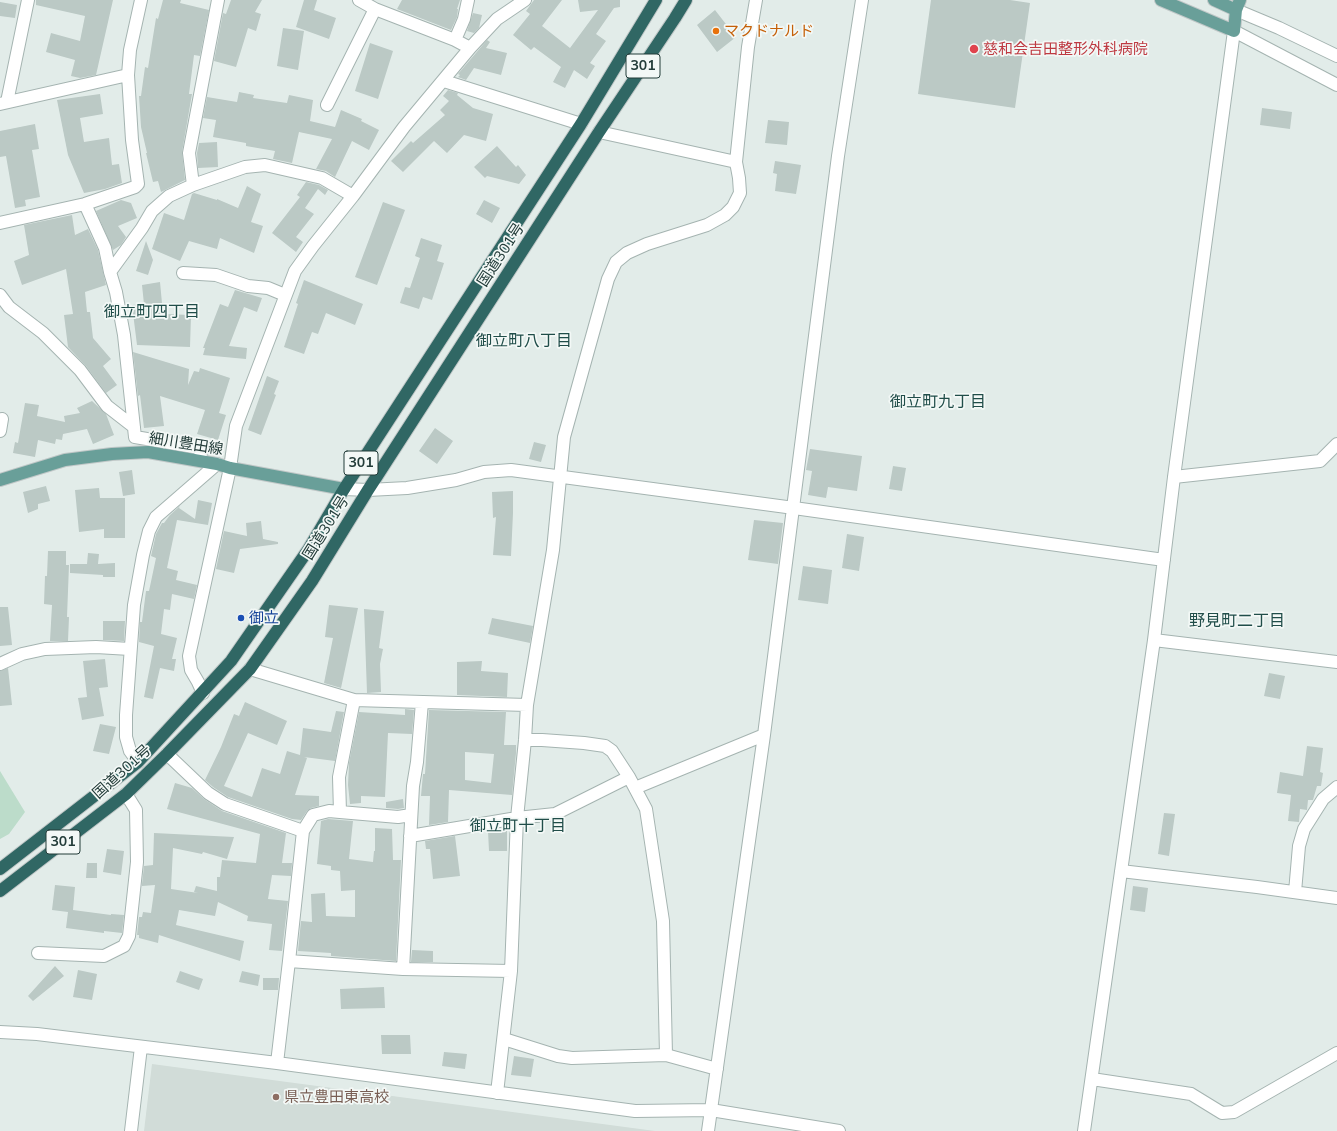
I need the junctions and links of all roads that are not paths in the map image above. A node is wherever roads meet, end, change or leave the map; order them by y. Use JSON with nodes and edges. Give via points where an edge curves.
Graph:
{"nodes":[{"id":1,"x":28,"y":0,"type":"edge"},
{"id":2,"x":141,"y":0,"type":"edge"},
{"id":3,"x":218,"y":0,"type":"edge"},
{"id":4,"x":359,"y":0,"type":"edge"},
{"id":5,"x":468,"y":0,"type":"edge"},
{"id":6,"x":525,"y":0,"type":"edge"},
{"id":7,"x":656,"y":0,"type":"edge"},
{"id":8,"x":686,"y":0,"type":"edge"},
{"id":9,"x":756,"y":0,"type":"edge"},
{"id":10,"x":862,"y":0,"type":"edge"},
{"id":11,"x":1162,"y":0,"type":"edge"},
{"id":12,"x":1214,"y":0,"type":"edge"},
{"id":13,"x":1238,"y":5,"type":"edge"},
{"id":14,"x":375,"y":9,"type":"junction"},
{"id":15,"x":1234,"y":31,"type":"junction"},
{"id":16,"x":455,"y":40,"type":"junction"},
{"id":17,"x":470,"y":48,"type":"junction"},
{"id":18,"x":1337,"y":56,"type":"edge"},
{"id":19,"x":128,"y":76,"type":"junction"},
{"id":20,"x":444,"y":81,"type":"junction"},
{"id":21,"x":1337,"y":85,"type":"edge"},
{"id":22,"x":4,"y":103,"type":"edge"},
{"id":23,"x":327,"y":105,"type":"dead end"},
{"id":24,"x":581,"y":124,"type":"junction"},
{"id":25,"x":599,"y":132,"type":"junction"},
{"id":26,"x":736,"y":162,"type":"junction"},
{"id":27,"x":193,"y":185,"type":"junction"},
{"id":28,"x":353,"y":196,"type":"junction"},
{"id":29,"x":85,"y":204,"type":"junction"},
{"id":30,"x":0,"y":223,"type":"edge"},
{"id":31,"x":110,"y":272,"type":"junction"},
{"id":32,"x":183,"y":273,"type":"dead end"},
{"id":33,"x":0,"y":295,"type":"edge"},
{"id":34,"x":285,"y":295,"type":"junction"},
{"id":35,"x":2,"y":419,"type":"dead end"},
{"id":36,"x":134,"y":427,"type":"junction"},
{"id":37,"x":0,"y":431,"type":"edge"},
{"id":38,"x":1337,"y":444,"type":"edge"},
{"id":39,"x":201,"y":461,"type":"junction"},
{"id":40,"x":217,"y":464,"type":"junction"},
{"id":41,"x":230,"y":468,"type":"junction"},
{"id":42,"x":560,"y":477,"type":"junction"},
{"id":43,"x":1174,"y":477,"type":"junction"},
{"id":44,"x":0,"y":480,"type":"edge"},
{"id":45,"x":344,"y":490,"type":"junction"},
{"id":46,"x":368,"y":490,"type":"junction"},
{"id":47,"x":794,"y":508,"type":"junction"},
{"id":48,"x":1164,"y":560,"type":"junction"},
{"id":49,"x":1154,"y":640,"type":"junction"},
{"id":50,"x":130,"y":650,"type":"junction"},
{"id":51,"x":1337,"y":662,"type":"edge"},
{"id":52,"x":0,"y":664,"type":"edge"},
{"id":53,"x":250,"y":669,"type":"junction"},
{"id":54,"x":203,"y":693,"type":"junction"},
{"id":55,"x":354,"y":700,"type":"junction"},
{"id":56,"x":422,"y":702,"type":"junction"},
{"id":57,"x":527,"y":705,"type":"junction"},
{"id":58,"x":764,"y":735,"type":"junction"},
{"id":59,"x":525,"y":740,"type":"junction"},
{"id":60,"x":167,"y":754,"type":"junction"},
{"id":61,"x":138,"y":762,"type":"junction"},
{"id":62,"x":628,"y":777,"type":"junction"},
{"id":63,"x":1337,"y":787,"type":"edge"},
{"id":64,"x":634,"y":788,"type":"junction"},
{"id":65,"x":126,"y":794,"type":"junction"},
{"id":66,"x":340,"y":812,"type":"junction"},
{"id":67,"x":412,"y":815,"type":"junction"},
{"id":68,"x":517,"y":818,"type":"junction"},
{"id":69,"x":303,"y":831,"type":"junction"},
{"id":70,"x":410,"y":836,"type":"junction"},
{"id":71,"x":0,"y":869,"type":"edge"},
{"id":72,"x":1121,"y":871,"type":"junction"},
{"id":73,"x":0,"y":891,"type":"edge"},
{"id":74,"x":1295,"y":892,"type":"junction"},
{"id":75,"x":1337,"y":898,"type":"edge"},
{"id":76,"x":38,"y":953,"type":"dead end"},
{"id":77,"x":289,"y":961,"type":"junction"},
{"id":78,"x":403,"y":969,"type":"junction"},
{"id":79,"x":511,"y":971,"type":"junction"},
{"id":80,"x":0,"y":1032,"type":"edge"},
{"id":81,"x":504,"y":1039,"type":"junction"},
{"id":82,"x":141,"y":1047,"type":"junction"},
{"id":83,"x":1337,"y":1053,"type":"edge"},
{"id":84,"x":666,"y":1055,"type":"junction"},
{"id":85,"x":277,"y":1063,"type":"junction"},
{"id":86,"x":717,"y":1069,"type":"junction"},
{"id":87,"x":1092,"y":1080,"type":"junction"},
{"id":88,"x":497,"y":1093,"type":"junction"},
{"id":89,"x":711,"y":1110,"type":"junction"},
{"id":90,"x":131,"y":1131,"type":"edge"},
{"id":91,"x":708,"y":1131,"type":"edge"},
{"id":92,"x":839,"y":1131,"type":"edge"},
{"id":93,"x":1084,"y":1131,"type":"edge"}],
"edges":[{"from":1,"to":22,"type":"street"},
{"from":2,"to":19,"type":"street","via":[[130,50]]},
{"from":3,"to":27,"type":"street","via":[[189,153]]},
{"from":4,"to":14,"type":"street"},
{"from":5,"to":16,"type":"street","via":[[464,19]]},
{"from":6,"to":17,"type":"street","via":[[497,19]]},
{"from":7,"to":24,"type":"highway","name":"国道301号","number":"301"},
{"from":8,"to":25,"type":"highway","name":"国道301号","number":"301"},
{"from":9,"to":26,"type":"street","via":[[748,47]]},
{"from":10,"to":47,"type":"street","via":[[838,156]]},
{"from":11,"to":15,"type":"main road"},
{"from":12,"to":13,"type":"main road"},
{"from":13,"to":15,"type":"main road"},
{"from":13,"to":18,"type":"street"},
{"from":14,"to":16,"type":"street"},
{"from":14,"to":23,"type":"street"},
{"from":15,"to":21,"type":"street"},
{"from":15,"to":43,"type":"street"},
{"from":16,"to":17,"type":"street"},
{"from":17,"to":20,"type":"street"},
{"from":19,"to":22,"type":"street"},
{"from":19,"to":29,"type":"street","via":[[138,184]]},
{"from":20,"to":24,"type":"street"},
{"from":20,"to":28,"type":"street","via":[[404,127]]},
{"from":24,"to":45,"type":"highway","name":"国道301号","number":"301"},
{"from":25,"to":26,"type":"street"},
{"from":25,"to":46,"type":"highway","name":"国道301号","number":"301"},
{"from":26,"to":42,"type":"street","via":[[740,194],[725,215],[707,225],[647,244],[627,253],[616,262],[608,279],[564,437]]},
{"from":27,"to":28,"type":"street","via":[[245,167],[265,166],[322,178]]},
{"from":27,"to":31,"type":"street","via":[[169,196],[152,211]]},
{"from":28,"to":34,"type":"street","via":[[294,271]]},
{"from":29,"to":30,"type":"street"},
{"from":29,"to":31,"type":"street","via":[[105,248]]},
{"from":31,"to":36,"type":"street","via":[[124,335]]},
{"from":32,"to":34,"type":"street","via":[[216,275]]},
{"from":33,"to":36,"type":"street","via":[[9,307],[44,333],[80,370],[107,406]]},
{"from":34,"to":41,"type":"street","via":[[236,426]]},
{"from":35,"to":37,"type":"street"},
{"from":36,"to":39,"type":"street","via":[[135,437],[200,448]]},
{"from":38,"to":43,"type":"street","via":[[1320,461]]},
{"from":39,"to":40,"type":"main road","name":"細川豊田線"},
{"from":39,"to":44,"type":"main road","name":"細川豊田線","via":[[148,452],[112,454],[65,460]]},
{"from":40,"to":41,"type":"main road","name":"細川豊田線"},
{"from":40,"to":50,"type":"street","via":[[156,517],[143,555],[134,605]]},
{"from":41,"to":45,"type":"main road","name":"細川豊田線"},
{"from":41,"to":54,"type":"street","via":[[189,656],[191,670]]},
{"from":42,"to":46,"type":"street","via":[[511,470],[484,472],[456,480],[407,488]]},
{"from":42,"to":47,"type":"street"},
{"from":42,"to":57,"type":"street","via":[[553,550]]},
{"from":43,"to":48,"type":"street"},
{"from":45,"to":46,"type":"street"},
{"from":45,"to":54,"type":"highway","name":"国道301号","number":"301","via":[[308,550],[231,661]]},
{"from":46,"to":53,"type":"highway","name":"国道301号","number":"301","via":[[312,581]]},
{"from":47,"to":48,"type":"street"},
{"from":47,"to":58,"type":"street"},
{"from":48,"to":49,"type":"street"},
{"from":49,"to":51,"type":"street"},
{"from":49,"to":72,"type":"street"},
{"from":50,"to":52,"type":"street","via":[[96,647],[45,649],[22,654]]},
{"from":50,"to":61,"type":"street","via":[[126,737],[130,751]]},
{"from":53,"to":55,"type":"street"},
{"from":53,"to":60,"type":"highway","name":"国道301号","number":"301"},
{"from":54,"to":61,"type":"highway","name":"国道301号","number":"301"},
{"from":55,"to":56,"type":"street"},
{"from":55,"to":66,"type":"street","via":[[339,777]]},
{"from":56,"to":57,"type":"street"},
{"from":56,"to":67,"type":"street"},
{"from":57,"to":59,"type":"street"},
{"from":58,"to":64,"type":"street"},
{"from":58,"to":86,"type":"street"},
{"from":59,"to":62,"type":"street","via":[[605,746],[612,751]]},
{"from":59,"to":68,"type":"street"},
{"from":60,"to":65,"type":"highway","name":"国道301号","number":"301"},
{"from":60,"to":69,"type":"street","via":[[208,793],[225,804]]},
{"from":61,"to":71,"type":"highway","name":"国道301号","number":"301"},
{"from":62,"to":64,"type":"street"},
{"from":62,"to":68,"type":"street","via":[[555,814]]},
{"from":63,"to":74,"type":"street","via":[[1323,799],[1304,829],[1299,846]]},
{"from":64,"to":84,"type":"street","via":[[646,809],[663,921]]},
{"from":65,"to":73,"type":"highway","name":"国道301号","number":"301"},
{"from":65,"to":76,"type":"street","via":[[136,810],[137,862],[129,936],[124,946],[104,956]]},
{"from":66,"to":67,"type":"street","via":[[398,817]]},
{"from":66,"to":69,"type":"street","via":[[329,811],[313,815]]},
{"from":67,"to":70,"type":"street"},
{"from":68,"to":70,"type":"street"},
{"from":68,"to":79,"type":"street"},
{"from":69,"to":77,"type":"street"},
{"from":70,"to":78,"type":"street"},
{"from":72,"to":74,"type":"street"},
{"from":72,"to":87,"type":"street"},
{"from":74,"to":75,"type":"street"},
{"from":77,"to":78,"type":"street"},
{"from":77,"to":85,"type":"street"},
{"from":78,"to":79,"type":"street"},
{"from":79,"to":81,"type":"street"},
{"from":80,"to":82,"type":"street"},
{"from":81,"to":84,"type":"street","via":[[572,1058]]},
{"from":81,"to":88,"type":"street"},
{"from":82,"to":85,"type":"street"},
{"from":82,"to":90,"type":"street"},
{"from":83,"to":87,"type":"street","via":[[1234,1112],[1222,1113],[1191,1094]]},
{"from":84,"to":86,"type":"street"},
{"from":85,"to":88,"type":"street"},
{"from":86,"to":89,"type":"street"},
{"from":87,"to":93,"type":"street"},
{"from":88,"to":89,"type":"street","via":[[635,1111]]},
{"from":89,"to":91,"type":"street"},
{"from":89,"to":92,"type":"street"}]}
